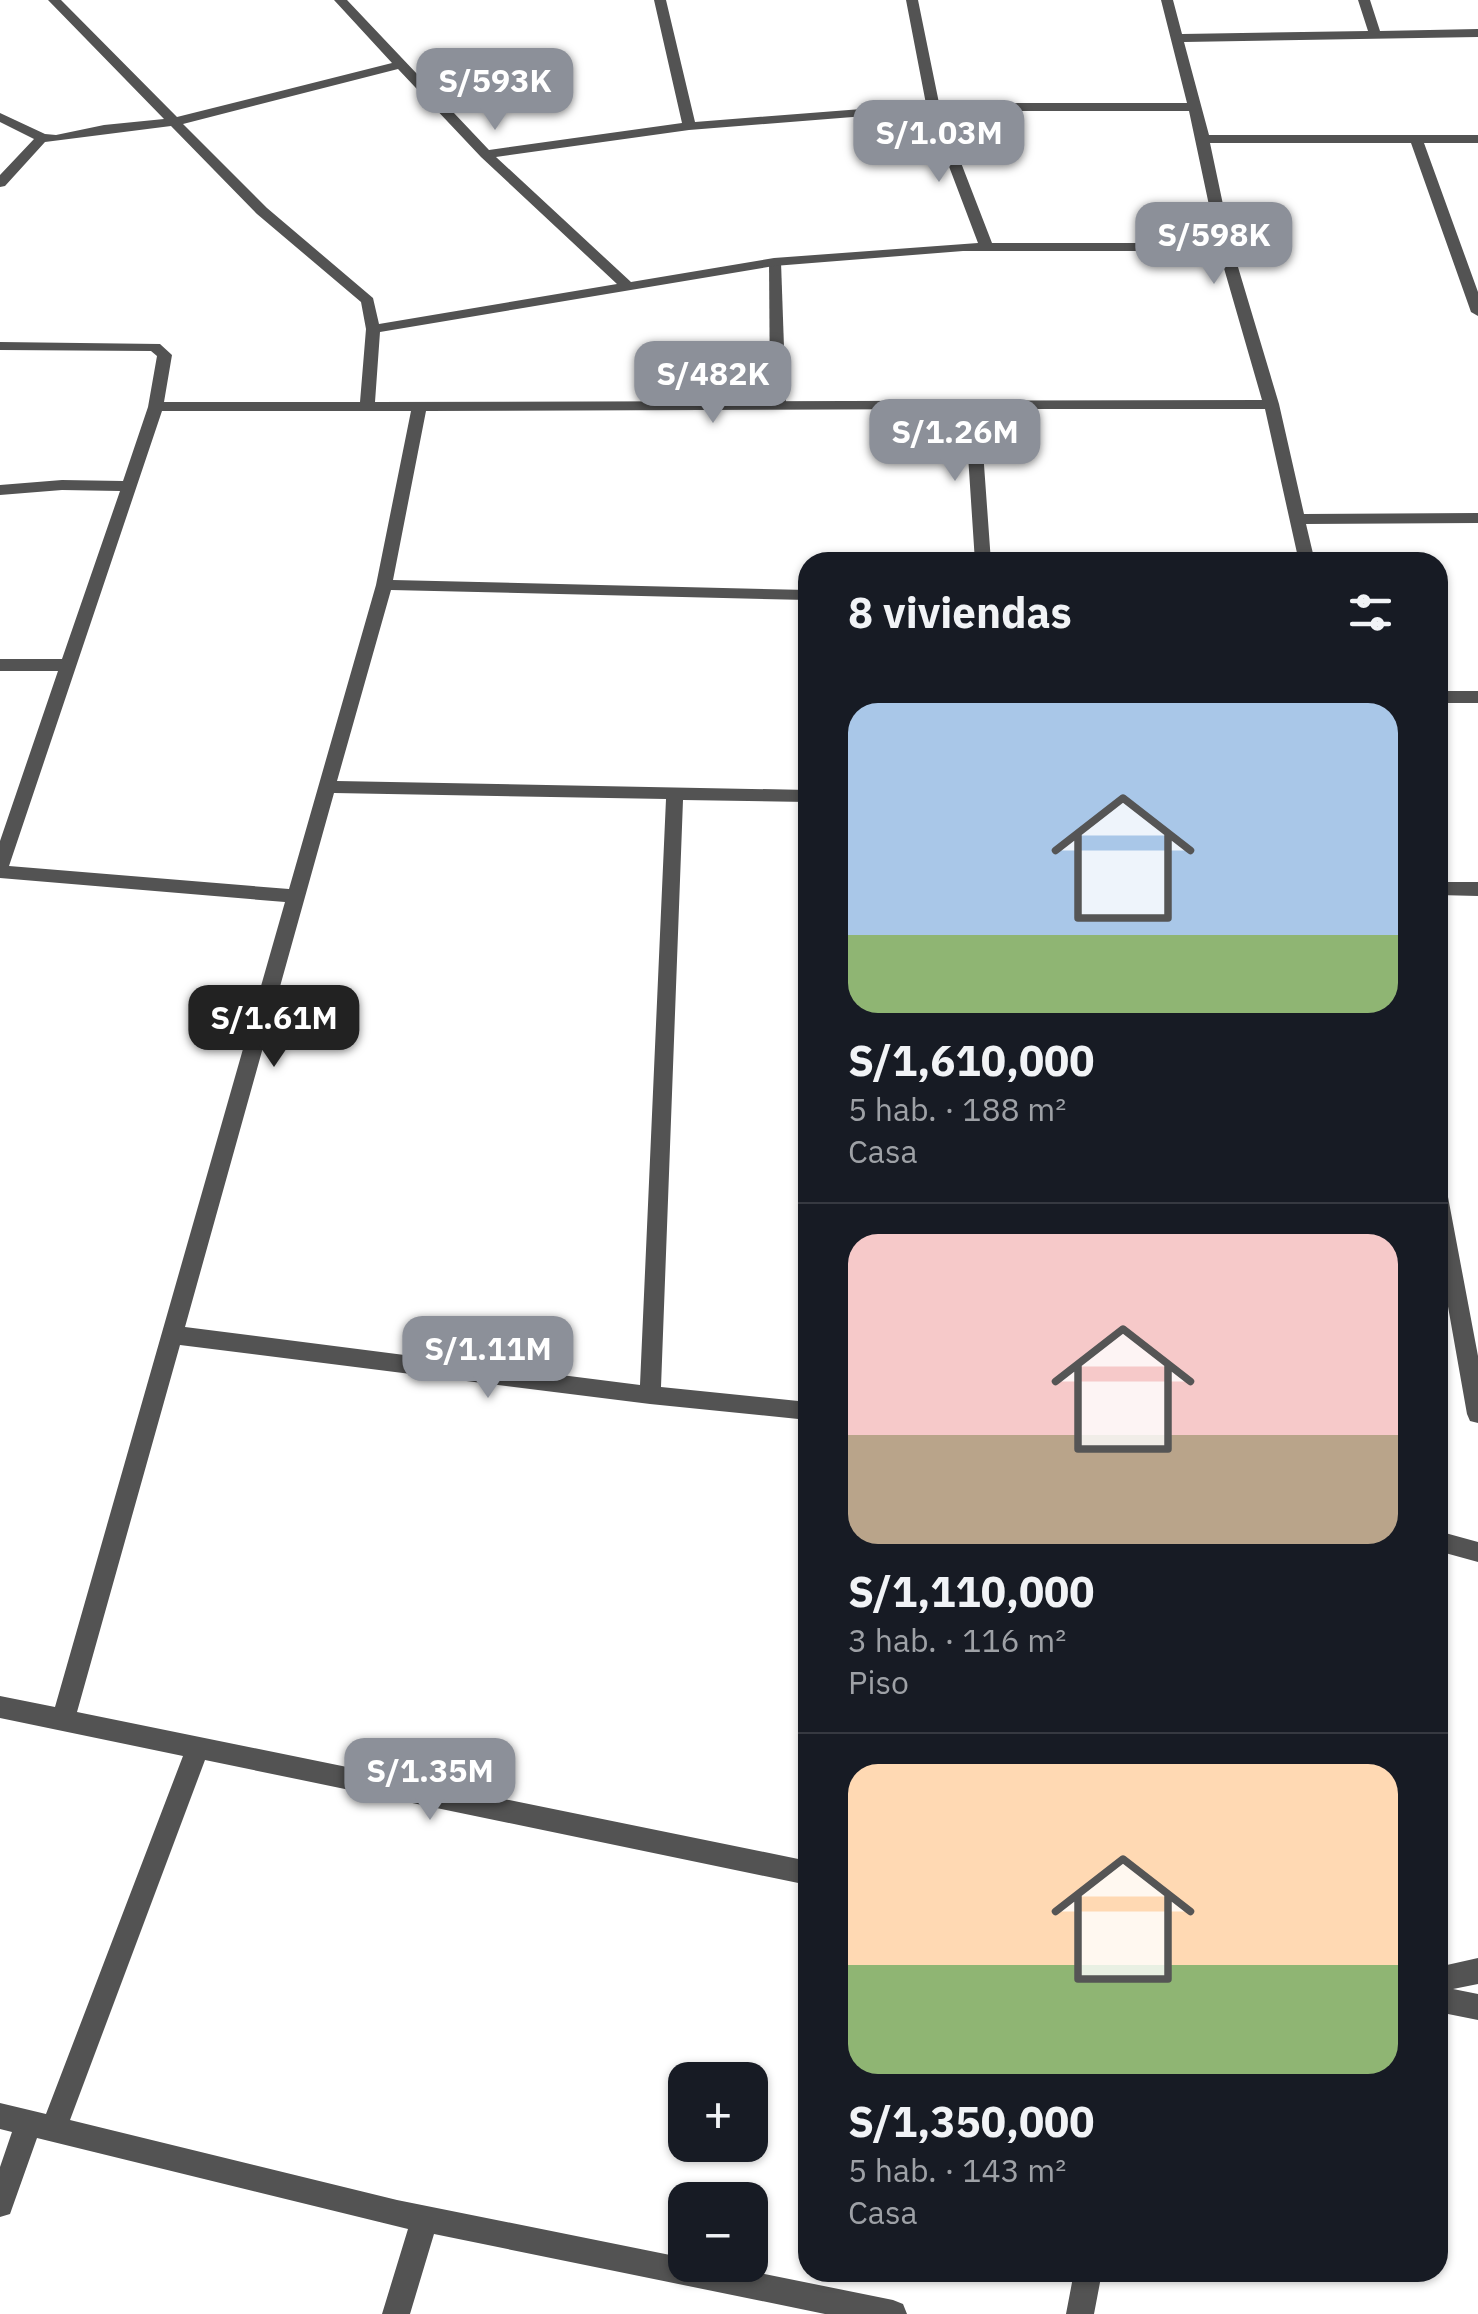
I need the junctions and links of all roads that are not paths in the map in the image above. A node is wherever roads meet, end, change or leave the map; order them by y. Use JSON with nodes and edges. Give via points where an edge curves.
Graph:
{"nodes":[{"id":1,"x":54,"y":0,"type":"edge"},
{"id":2,"x":340,"y":0,"type":"edge"},
{"id":3,"x":660,"y":0,"type":"edge"},
{"id":4,"x":912,"y":0,"type":"edge"},
{"id":5,"x":1166,"y":0,"type":"edge"},
{"id":6,"x":1364,"y":0,"type":"edge"},
{"id":7,"x":1478,"y":32,"type":"edge"},
{"id":8,"x":1375,"y":34,"type":"junction"},
{"id":9,"x":1176,"y":38,"type":"junction"},
{"id":10,"x":402,"y":64,"type":"junction"},
{"id":11,"x":1196,"y":107,"type":"junction"},
{"id":12,"x":932,"y":108,"type":"junction"},
{"id":13,"x":0,"y":116,"type":"edge"},
{"id":14,"x":176,"y":122,"type":"junction"},
{"id":15,"x":689,"y":126,"type":"junction"},
{"id":16,"x":42,"y":138,"type":"junction"},
{"id":17,"x":1204,"y":139,"type":"junction"},
{"id":18,"x":1416,"y":139,"type":"junction"},
{"id":19,"x":1478,"y":139,"type":"edge"},
{"id":20,"x":486,"y":154,"type":"junction"},
{"id":21,"x":0,"y":184,"type":"edge"},
{"id":22,"x":986,"y":247,"type":"junction"},
{"id":23,"x":1225,"y":247,"type":"junction"},
{"id":24,"x":774,"y":262,"type":"junction"},
{"id":25,"x":629,"y":288,"type":"junction"},
{"id":26,"x":1478,"y":312,"type":"edge"},
{"id":27,"x":373,"y":329,"type":"junction"},
{"id":28,"x":0,"y":346,"type":"edge"},
{"id":29,"x":972,"y":403,"type":"junction"},
{"id":30,"x":420,"y":404,"type":"junction"},
{"id":31,"x":778,"y":404,"type":"junction"},
{"id":32,"x":1271,"y":404,"type":"junction"},
{"id":33,"x":367,"y":405,"type":"junction"},
{"id":34,"x":156,"y":407,"type":"junction"},
{"id":35,"x":128,"y":486,"type":"junction"},
{"id":36,"x":0,"y":490,"type":"edge"},
{"id":37,"x":1478,"y":518,"type":"edge"},
{"id":38,"x":1296,"y":519,"type":"junction"},
{"id":39,"x":982,"y":552,"type":"edge"},
{"id":40,"x":1305,"y":552,"type":"edge"},
{"id":41,"x":384,"y":585,"type":"junction"},
{"id":42,"x":798,"y":595,"type":"edge"},
{"id":43,"x":0,"y":665,"type":"edge"},
{"id":44,"x":68,"y":665,"type":"junction"},
{"id":45,"x":1448,"y":697,"type":"edge"},
{"id":46,"x":1478,"y":697,"type":"edge"},
{"id":47,"x":327,"y":787,"type":"junction"},
{"id":48,"x":675,"y":792,"type":"junction"},
{"id":49,"x":798,"y":796,"type":"edge"},
{"id":50,"x":0,"y":870,"type":"edge"},
{"id":51,"x":1448,"y":890,"type":"edge"},
{"id":52,"x":1478,"y":890,"type":"edge"},
{"id":53,"x":297,"y":896,"type":"junction"},
{"id":54,"x":1448,"y":1251,"type":"edge"},
{"id":55,"x":174,"y":1335,"type":"junction"},
{"id":56,"x":650,"y":1395,"type":"junction"},
{"id":57,"x":798,"y":1409,"type":"edge"},
{"id":58,"x":1478,"y":1414,"type":"edge"},
{"id":59,"x":1448,"y":1544,"type":"edge"},
{"id":60,"x":1478,"y":1552,"type":"edge"},
{"id":61,"x":0,"y":1706,"type":"edge"},
{"id":62,"x":62,"y":1720,"type":"junction"},
{"id":63,"x":198,"y":1748,"type":"junction"},
{"id":64,"x":798,"y":1871,"type":"edge"},
{"id":65,"x":1478,"y":1971,"type":"edge"},
{"id":66,"x":1448,"y":1978,"type":"edge"},
{"id":67,"x":1448,"y":2001,"type":"edge"},
{"id":68,"x":1478,"y":2006,"type":"edge"},
{"id":69,"x":0,"y":2116,"type":"edge"},
{"id":70,"x":41,"y":2126,"type":"junction"},
{"id":71,"x":0,"y":2204,"type":"edge"},
{"id":72,"x":424,"y":2218,"type":"junction"},
{"id":73,"x":1086,"y":2282,"type":"edge"},
{"id":74,"x":396,"y":2314,"type":"edge"},
{"id":75,"x":893,"y":2314,"type":"edge"},
{"id":76,"x":1080,"y":2314,"type":"edge"}],
"edges":[{"from":1,"to":14,"type":"street"},
{"from":2,"to":10,"type":"street"},
{"from":3,"to":15,"type":"street"},
{"from":4,"to":12,"type":"street"},
{"from":5,"to":9,"type":"street"},
{"from":6,"to":8,"type":"street"},
{"from":7,"to":8,"type":"street"},
{"from":8,"to":9,"type":"street"},
{"from":9,"to":11,"type":"street"},
{"from":10,"to":14,"type":"street"},
{"from":10,"to":20,"type":"street"},
{"from":11,"to":12,"type":"street"},
{"from":11,"to":17,"type":"street"},
{"from":12,"to":15,"type":"street"},
{"from":12,"to":22,"type":"street"},
{"from":13,"to":16,"type":"street"},
{"from":14,"to":16,"type":"street"},
{"from":14,"to":27,"type":"street","via":[[262,211],[368,302]]},
{"from":15,"to":20,"type":"street"},
{"from":16,"to":21,"type":"street"},
{"from":17,"to":18,"type":"street"},
{"from":17,"to":23,"type":"street"},
{"from":18,"to":19,"type":"street"},
{"from":18,"to":26,"type":"street"},
{"from":20,"to":25,"type":"street"},
{"from":22,"to":23,"type":"street"},
{"from":22,"to":24,"type":"street"},
{"from":23,"to":32,"type":"street"},
{"from":24,"to":25,"type":"street"},
{"from":24,"to":31,"type":"street"},
{"from":25,"to":27,"type":"street"},
{"from":27,"to":33,"type":"street"},
{"from":28,"to":34,"type":"street","via":[[155,347],[165,355]]},
{"from":29,"to":31,"type":"street"},
{"from":29,"to":32,"type":"street"},
{"from":29,"to":39,"type":"street"},
{"from":30,"to":31,"type":"street"},
{"from":30,"to":33,"type":"street"},
{"from":30,"to":41,"type":"street"},
{"from":32,"to":38,"type":"street"},
{"from":33,"to":34,"type":"street"},
{"from":34,"to":35,"type":"street"},
{"from":35,"to":36,"type":"street"},
{"from":35,"to":44,"type":"street"},
{"from":37,"to":38,"type":"street"},
{"from":38,"to":40,"type":"street"},
{"from":41,"to":42,"type":"street"},
{"from":41,"to":47,"type":"street"},
{"from":43,"to":44,"type":"street"},
{"from":44,"to":50,"type":"street"},
{"from":45,"to":46,"type":"street"},
{"from":47,"to":48,"type":"street"},
{"from":47,"to":53,"type":"street"},
{"from":48,"to":49,"type":"street"},
{"from":48,"to":56,"type":"street"},
{"from":50,"to":53,"type":"street"},
{"from":51,"to":52,"type":"street"},
{"from":53,"to":55,"type":"street"},
{"from":54,"to":58,"type":"street"},
{"from":55,"to":56,"type":"street"},
{"from":55,"to":62,"type":"street"},
{"from":56,"to":57,"type":"street"},
{"from":59,"to":60,"type":"street"},
{"from":61,"to":62,"type":"street"},
{"from":62,"to":63,"type":"street"},
{"from":63,"to":64,"type":"street"},
{"from":63,"to":70,"type":"street"},
{"from":65,"to":66,"type":"street"},
{"from":67,"to":68,"type":"street"},
{"from":69,"to":70,"type":"street"},
{"from":70,"to":71,"type":"street"},
{"from":70,"to":72,"type":"street"},
{"from":72,"to":74,"type":"street"},
{"from":72,"to":75,"type":"street"},
{"from":73,"to":76,"type":"street"}]}
